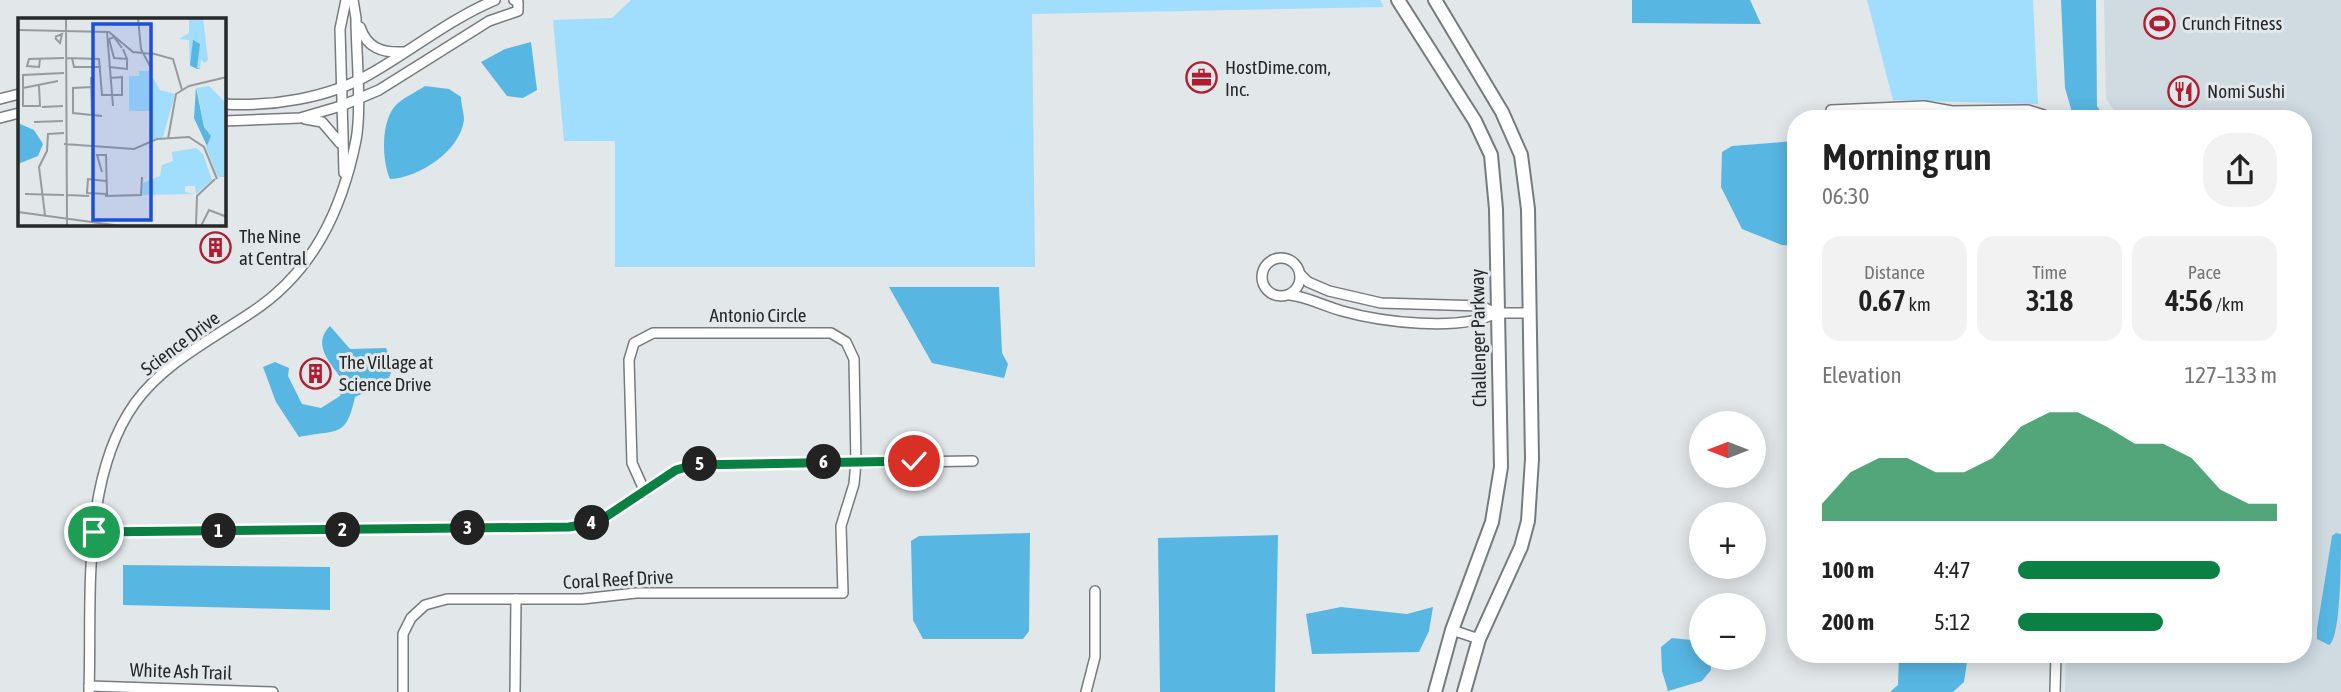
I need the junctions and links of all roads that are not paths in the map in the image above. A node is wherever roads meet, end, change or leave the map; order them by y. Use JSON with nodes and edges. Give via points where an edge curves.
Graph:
{"nodes":[{"id":1,"x":346,"y":0,"type":"edge"},
{"id":2,"x":354,"y":0,"type":"edge"},
{"id":3,"x":495,"y":0,"type":"edge"},
{"id":4,"x":514,"y":0,"type":"edge"},
{"id":5,"x":1398,"y":0,"type":"edge"},
{"id":6,"x":1436,"y":0,"type":"edge"},
{"id":7,"x":356,"y":18,"type":"junction"},
{"id":8,"x":405,"y":52,"type":"junction"},
{"id":9,"x":356,"y":82,"type":"junction"},
{"id":10,"x":341,"y":88,"type":"junction"},
{"id":11,"x":18,"y":94,"type":"edge"},
{"id":12,"x":0,"y":99,"type":"edge"},
{"id":13,"x":356,"y":99,"type":"junction"},
{"id":14,"x":226,"y":104,"type":"edge"},
{"id":15,"x":341,"y":106,"type":"junction"},
{"id":16,"x":1832,"y":110,"type":"dead end"},
{"id":17,"x":1946,"y":110,"type":"edge"},
{"id":18,"x":18,"y":113,"type":"edge"},
{"id":19,"x":0,"y":118,"type":"edge"},
{"id":20,"x":300,"y":118,"type":"junction"},
{"id":21,"x":226,"y":121,"type":"edge"},
{"id":22,"x":342,"y":145,"type":"junction"},
{"id":23,"x":345,"y":178,"type":"junction"},
{"id":24,"x":1300,"y":274,"type":"junction"},
{"id":25,"x":1290,"y":295,"type":"junction"},
{"id":26,"x":1496,"y":313,"type":"junction"},
{"id":27,"x":1528,"y":313,"type":"junction"},
{"id":28,"x":973,"y":461,"type":"dead end"},
{"id":29,"x":856,"y":462,"type":"junction"},
{"id":30,"x":645,"y":492,"type":"junction"},
{"id":31,"x":841,"y":526,"type":"joint"},
{"id":32,"x":94,"y":532,"type":"junction"},
{"id":33,"x":1095,"y":591,"type":"dead end"},
{"id":34,"x":516,"y":599,"type":"junction"},
{"id":35,"x":1452,"y":631,"type":"junction"},
{"id":36,"x":1479,"y":639,"type":"junction"},
{"id":37,"x":2056,"y":663,"type":"edge"},
{"id":38,"x":89,"y":689,"type":"edge"},
{"id":39,"x":272,"y":692,"type":"edge"},
{"id":40,"x":402,"y":692,"type":"edge"},
{"id":41,"x":514,"y":692,"type":"edge"},
{"id":42,"x":1086,"y":692,"type":"edge"},
{"id":43,"x":1435,"y":692,"type":"edge"},
{"id":44,"x":1464,"y":692,"type":"edge"},
{"id":45,"x":2055,"y":692,"type":"edge"}],
"edges":[{"from":1,"to":10,"type":"street","name":"Science Drive","via":[[340,29]]},
{"from":2,"to":7,"type":"street","name":"Science Drive"},
{"from":3,"to":8,"type":"street"},
{"from":4,"to":13,"type":"street","via":[[518,11],[489,22],[379,90]]},
{"from":5,"to":26,"type":"main road","name":"Challenger Parkway","via":[[1475,121],[1491,156]]},
{"from":6,"to":27,"type":"main road","via":[[1502,112],[1521,155],[1528,208]]},
{"from":7,"to":8,"type":"street","via":[[373,46],[389,53]]},
{"from":7,"to":9,"type":"street","name":"Science Drive"},
{"from":8,"to":9,"type":"street"},
{"from":9,"to":10,"type":"street"},
{"from":9,"to":13,"type":"street","name":"Science Drive"},
{"from":10,"to":14,"type":"street","via":[[296,99]]},
{"from":10,"to":15,"type":"street","name":"Science Drive"},
{"from":11,"to":12,"type":"street"},
{"from":13,"to":15,"type":"street"},
{"from":13,"to":23,"type":"street","name":"Science Drive","via":[[356,139]]},
{"from":15,"to":20,"type":"street"},
{"from":15,"to":22,"type":"street","name":"Science Drive"},
{"from":16,"to":17,"type":"street","via":[[1924,106]]},
{"from":18,"to":19,"type":"street"},
{"from":20,"to":21,"type":"street"},
{"from":20,"to":22,"type":"street","via":[[322,122]]},
{"from":22,"to":23,"type":"street","name":"Science Drive"},
{"from":23,"to":32,"type":"street","name":"Science Drive","via":[[334,216],[295,277],[266,303],[169,369],[135,403],[114,441],[101,483]]},
{"from":24,"to":25,"type":"street","via":[[1298,287]]},
{"from":24,"to":25,"type":"street","via":[[1284,257],[1265,265],[1261,277],[1266,290],[1276,296]]},
{"from":24,"to":26,"type":"street","via":[[1358,299],[1400,306],[1481,306]]},
{"from":25,"to":26,"type":"street","via":[[1396,321],[1482,320]]},
{"from":26,"to":27,"type":"street"},
{"from":26,"to":35,"type":"main road","name":"Challenger Parkway","via":[[1501,467],[1492,522]]},
{"from":27,"to":36,"type":"main road","via":[[1532,458],[1528,521],[1521,548]]},
{"from":28,"to":29,"type":"street"},
{"from":29,"to":30,"type":"street","via":[[694,465],[676,470]]},
{"from":29,"to":30,"type":"street","name":"Antonio Circle","via":[[854,359],[846,342],[831,332],[653,332],[634,343],[629,360],[632,463]]},
{"from":29,"to":31,"type":"street","name":"Antonio Circle"},
{"from":30,"to":32,"type":"street","via":[[598,522],[569,527]]},
{"from":31,"to":34,"type":"street","name":"Coral Reef Drive","via":[[843,593],[636,593]]},
{"from":32,"to":38,"type":"street","name":"Science Drive"},
{"from":33,"to":42,"type":"street","via":[[1095,657]]},
{"from":34,"to":40,"type":"street","name":"Coral Reef Drive","via":[[447,599],[425,604],[403,635]]},
{"from":34,"to":41,"type":"street"},
{"from":35,"to":36,"type":"street"},
{"from":35,"to":43,"type":"main road","name":"Challenger Parkway"},
{"from":36,"to":44,"type":"main road"},
{"from":37,"to":45,"type":"street"},
{"from":38,"to":39,"type":"street","name":"White Ash Trail"}]}
